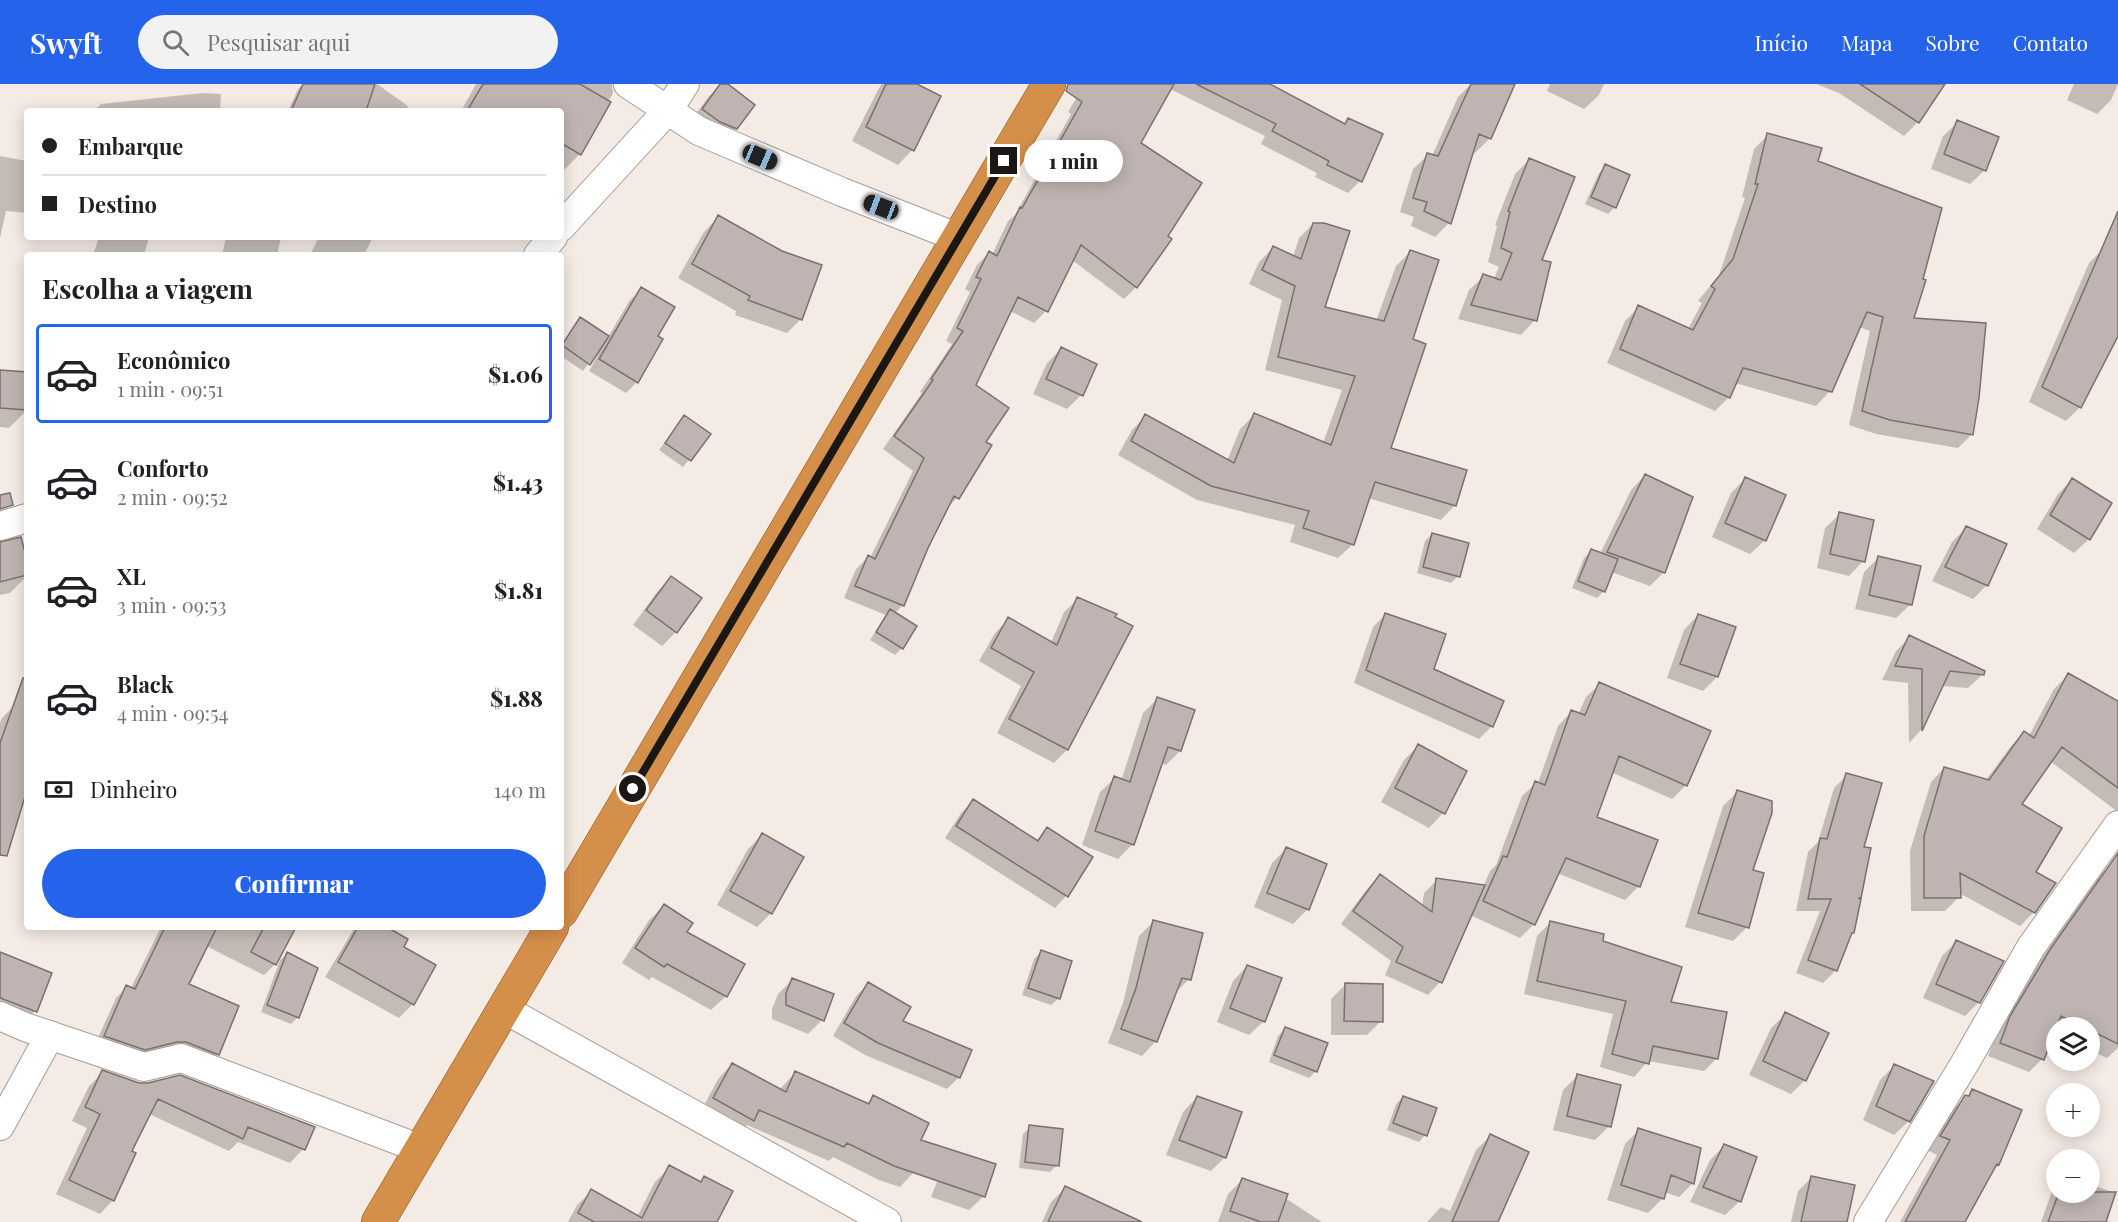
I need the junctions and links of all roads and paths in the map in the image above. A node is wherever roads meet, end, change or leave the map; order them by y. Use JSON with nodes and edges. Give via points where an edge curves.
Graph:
{"nodes":[{"id":1,"x":628,"y":84,"type":"edge"},
{"id":2,"x":685,"y":84,"type":"edge"},
{"id":3,"x":1049,"y":84,"type":"edge"},
{"id":4,"x":668,"y":110,"type":"junction"},
{"id":5,"x":564,"y":224,"type":"edge"},
{"id":6,"x":959,"y":238,"type":"junction"},
{"id":7,"x":550,"y":240,"type":"edge"},
{"id":8,"x":540,"y":252,"type":"edge"},
{"id":9,"x":24,"y":519,"type":"edge"},
{"id":10,"x":0,"y":526,"type":"edge"},
{"id":11,"x":2118,"y":825,"type":"edge"},
{"id":12,"x":564,"y":907,"type":"edge"},
{"id":13,"x":550,"y":930,"type":"edge"},
{"id":14,"x":504,"y":1009,"type":"junction"},
{"id":15,"x":0,"y":1016,"type":"edge"},
{"id":16,"x":50,"y":1035,"type":"junction"},
{"id":17,"x":0,"y":1126,"type":"edge"},
{"id":18,"x":421,"y":1149,"type":"junction"},
{"id":19,"x":378,"y":1222,"type":"edge"},
{"id":20,"x":887,"y":1222,"type":"edge"},
{"id":21,"x":1868,"y":1222,"type":"edge"}],
"edges":[{"from":1,"to":4,"type":"street"},
{"from":2,"to":4,"type":"street"},
{"from":3,"to":6,"type":"highway"},
{"from":4,"to":5,"type":"street"},
{"from":4,"to":6,"type":"street","via":[[699,131]]},
{"from":6,"to":12,"type":"highway"},
{"from":7,"to":8,"type":"street"},
{"from":9,"to":10,"type":"street"},
{"from":11,"to":21,"type":"street","via":[[2031,947]]},
{"from":13,"to":14,"type":"highway"},
{"from":14,"to":18,"type":"highway"},
{"from":14,"to":20,"type":"street"},
{"from":15,"to":16,"type":"street"},
{"from":16,"to":17,"type":"street"},
{"from":16,"to":18,"type":"street","via":[[144,1067],[181,1058]]},
{"from":18,"to":19,"type":"highway"}]}
